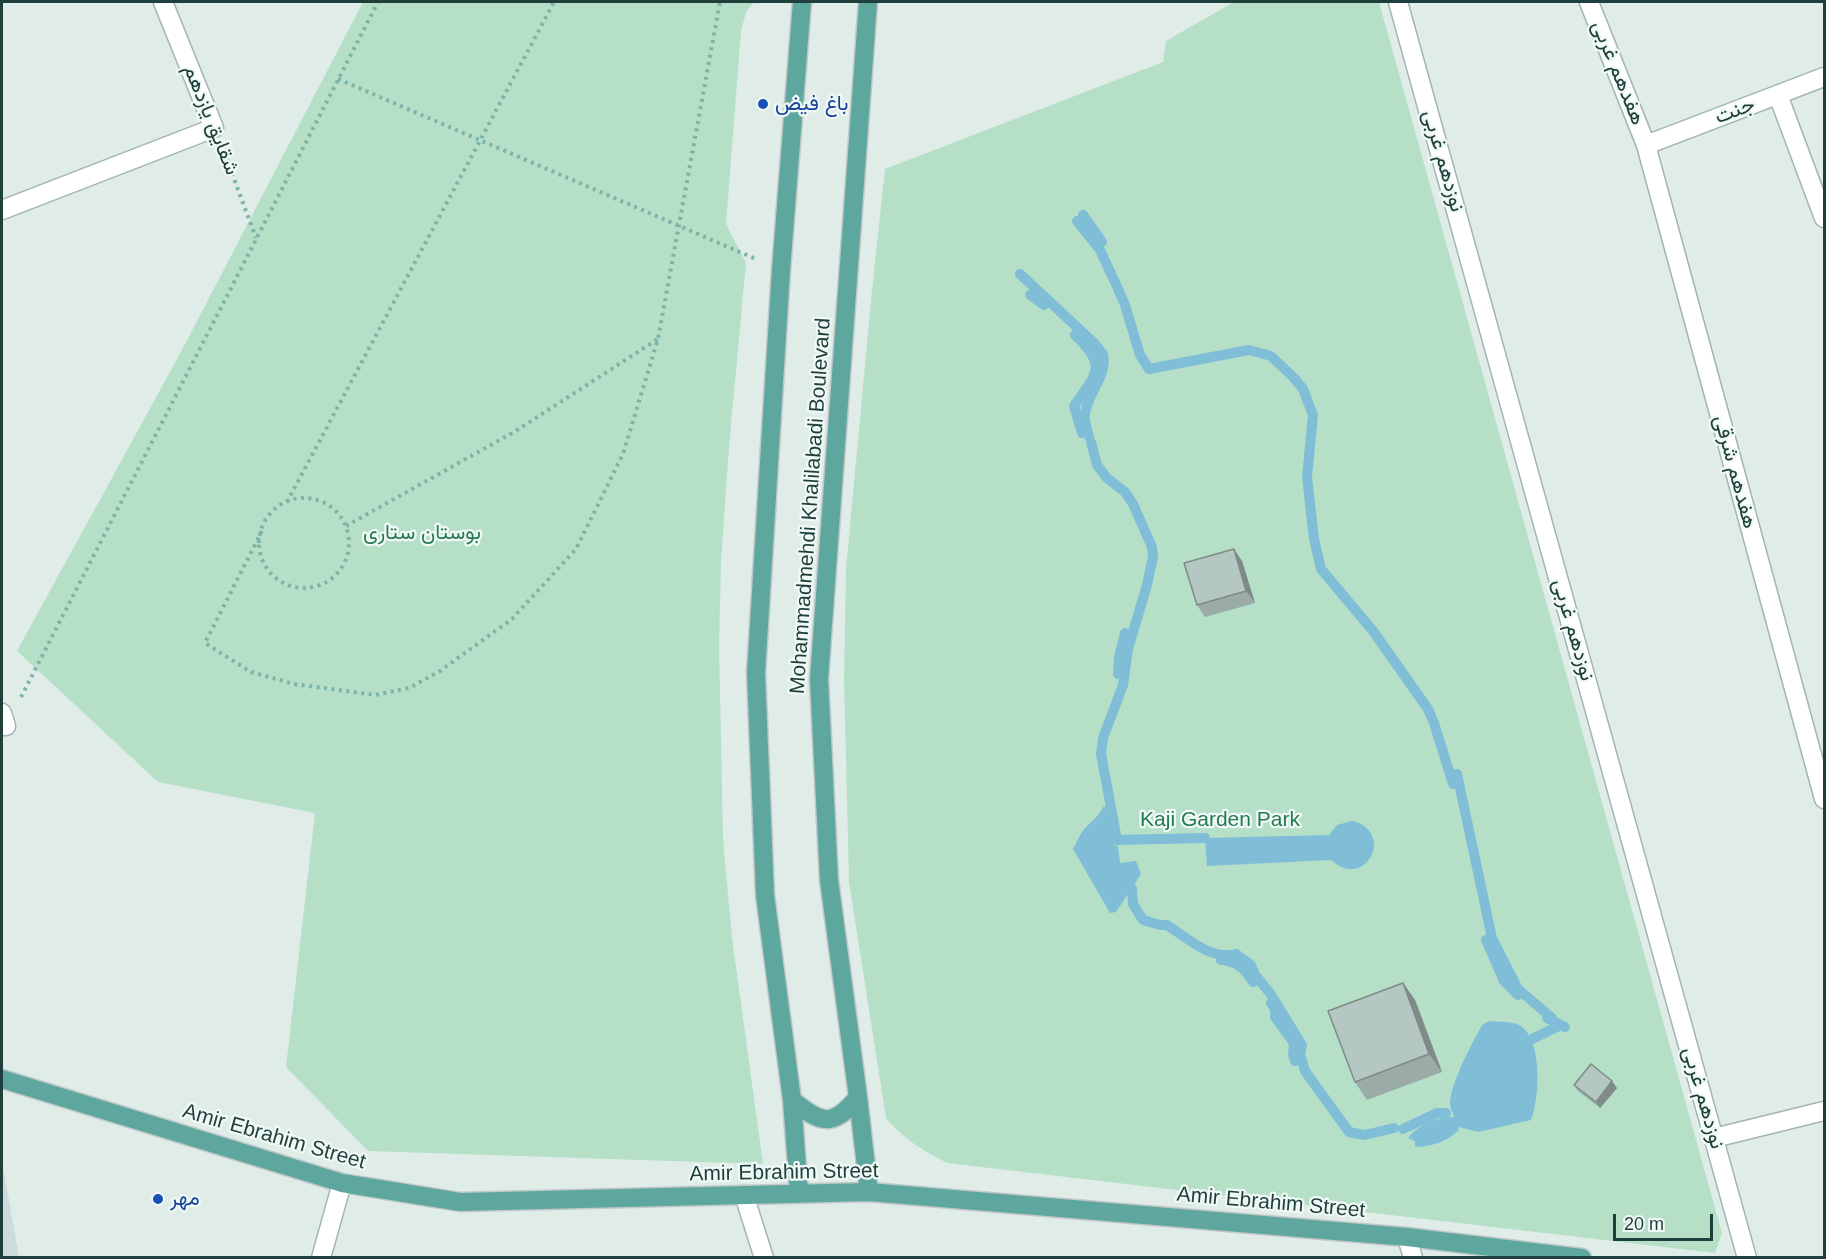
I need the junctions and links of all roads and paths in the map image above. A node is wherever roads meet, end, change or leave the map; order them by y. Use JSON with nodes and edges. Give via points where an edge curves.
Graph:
{"nodes":[{"id":1,"x":163,"y":2,"type":"edge"},
{"id":2,"x":378,"y":2,"type":"edge"},
{"id":3,"x":554,"y":2,"type":"edge"},
{"id":4,"x":720,"y":2,"type":"edge"},
{"id":5,"x":802,"y":2,"type":"edge"},
{"id":6,"x":868,"y":2,"type":"edge"},
{"id":7,"x":1398,"y":2,"type":"edge"},
{"id":8,"x":1589,"y":2,"type":"edge"},
{"id":9,"x":1824,"y":77,"type":"edge"},
{"id":10,"x":338,"y":79,"type":"junction"},
{"id":11,"x":1778,"y":95,"type":"junction"},
{"id":12,"x":214,"y":128,"type":"junction"},
{"id":13,"x":480,"y":140,"type":"junction"},
{"id":14,"x":1646,"y":146,"type":"junction"},
{"id":15,"x":2,"y":210,"type":"edge"},
{"id":16,"x":1824,"y":218,"type":"edge"},
{"id":17,"x":679,"y":226,"type":"junction"},
{"id":18,"x":257,"y":238,"type":"junction"},
{"id":19,"x":781,"y":270,"type":"junction"},
{"id":20,"x":658,"y":339,"type":"junction"},
{"id":21,"x":287,"y":502,"type":"junction"},
{"id":22,"x":346,"y":526,"type":"junction"},
{"id":23,"x":261,"y":531,"type":"junction"},
{"id":24,"x":3,"y":722,"type":"edge"},
{"id":25,"x":1824,"y":799,"type":"edge"},
{"id":26,"x":2,"y":1079,"type":"edge"},
{"id":27,"x":858,"y":1097,"type":"junction"},
{"id":28,"x":792,"y":1100,"type":"junction"},
{"id":29,"x":1824,"y":1111,"type":"edge"},
{"id":30,"x":1714,"y":1138,"type":"junction"},
{"id":31,"x":342,"y":1183,"type":"junction"},
{"id":32,"x":869,"y":1192,"type":"junction"},
{"id":33,"x":800,"y":1193,"type":"junction"},
{"id":34,"x":744,"y":1196,"type":"junction"},
{"id":35,"x":1407,"y":1236,"type":"junction"},
{"id":36,"x":321,"y":1257,"type":"edge"},
{"id":37,"x":764,"y":1257,"type":"edge"},
{"id":38,"x":1413,"y":1257,"type":"edge"},
{"id":39,"x":1582,"y":1257,"type":"edge"},
{"id":40,"x":1747,"y":1257,"type":"edge"}],
"edges":[{"from":1,"to":12,"type":"street","name":"شقایق یازدهم"},
{"from":2,"to":10,"type":"path"},
{"from":3,"to":13,"type":"path"},
{"from":4,"to":17,"type":"path"},
{"from":5,"to":19,"type":"main road","name":"Mohammadmehdi Khalilabadi Boulevard"},
{"from":6,"to":27,"type":"main road","name":"Mohammadmehdi Khalilabadi Boulevard","via":[[819,680],[829,880]]},
{"from":7,"to":30,"type":"street","name":"نوزدهم غربی"},
{"from":8,"to":14,"type":"street","name":"هفدهم غربی"},
{"from":9,"to":11,"type":"street","name":"جنت"},
{"from":10,"to":13,"type":"path"},
{"from":10,"to":18,"type":"path"},
{"from":11,"to":14,"type":"street","name":"جنت"},
{"from":11,"to":16,"type":"street"},
{"from":12,"to":15,"type":"street"},
{"from":12,"to":18,"type":"path","name":"شقایق یازدهم"},
{"from":13,"to":17,"type":"path"},
{"from":13,"to":21,"type":"path"},
{"from":14,"to":25,"type":"street","name":"هفدهم شرقی"},
{"from":17,"to":19,"type":"path"},
{"from":17,"to":20,"type":"path"},
{"from":18,"to":24,"type":"path"},
{"from":19,"to":28,"type":"main road","name":"Mohammadmehdi Khalilabadi Boulevard","via":[[756,673],[765,895]]},
{"from":20,"to":22,"type":"path","via":[[514,432]]},
{"from":20,"to":23,"type":"path","via":[[623,454],[576,549],[512,619],[440,671],[409,688],[375,695],[294,684],[251,672],[205,643]]},
{"from":21,"to":22,"type":"path","via":[[300,498],[327,504]]},
{"from":21,"to":23,"type":"path","via":[[271,513]]},
{"from":22,"to":23,"type":"path","via":[[350,541],[340,570],[329,581],[299,588],[284,583],[263,561]]},
{"from":26,"to":31,"type":"main road","name":"Amir Ebrahim Street"},
{"from":27,"to":28,"type":"main road","via":[[844,1114],[827,1120],[809,1114]]},
{"from":27,"to":32,"type":"main road","name":"Mohammadmehdi Khalilabadi Boulevard"},
{"from":28,"to":33,"type":"main road","name":"Mohammadmehdi Khalilabadi Boulevard"},
{"from":29,"to":30,"type":"street"},
{"from":30,"to":40,"type":"street","name":"نوزدهم غربی"},
{"from":31,"to":34,"type":"main road","name":"Amir Ebrahim Street","via":[[460,1202]]},
{"from":31,"to":36,"type":"street"},
{"from":32,"to":33,"type":"main road","name":"Amir Ebrahim Street"},
{"from":32,"to":35,"type":"main road","name":"Amir Ebrahim Street"},
{"from":33,"to":34,"type":"main road","name":"Amir Ebrahim Street"},
{"from":34,"to":37,"type":"street"},
{"from":35,"to":38,"type":"street"},
{"from":35,"to":39,"type":"main road","name":"Amir Ebrahim Street"}]}
